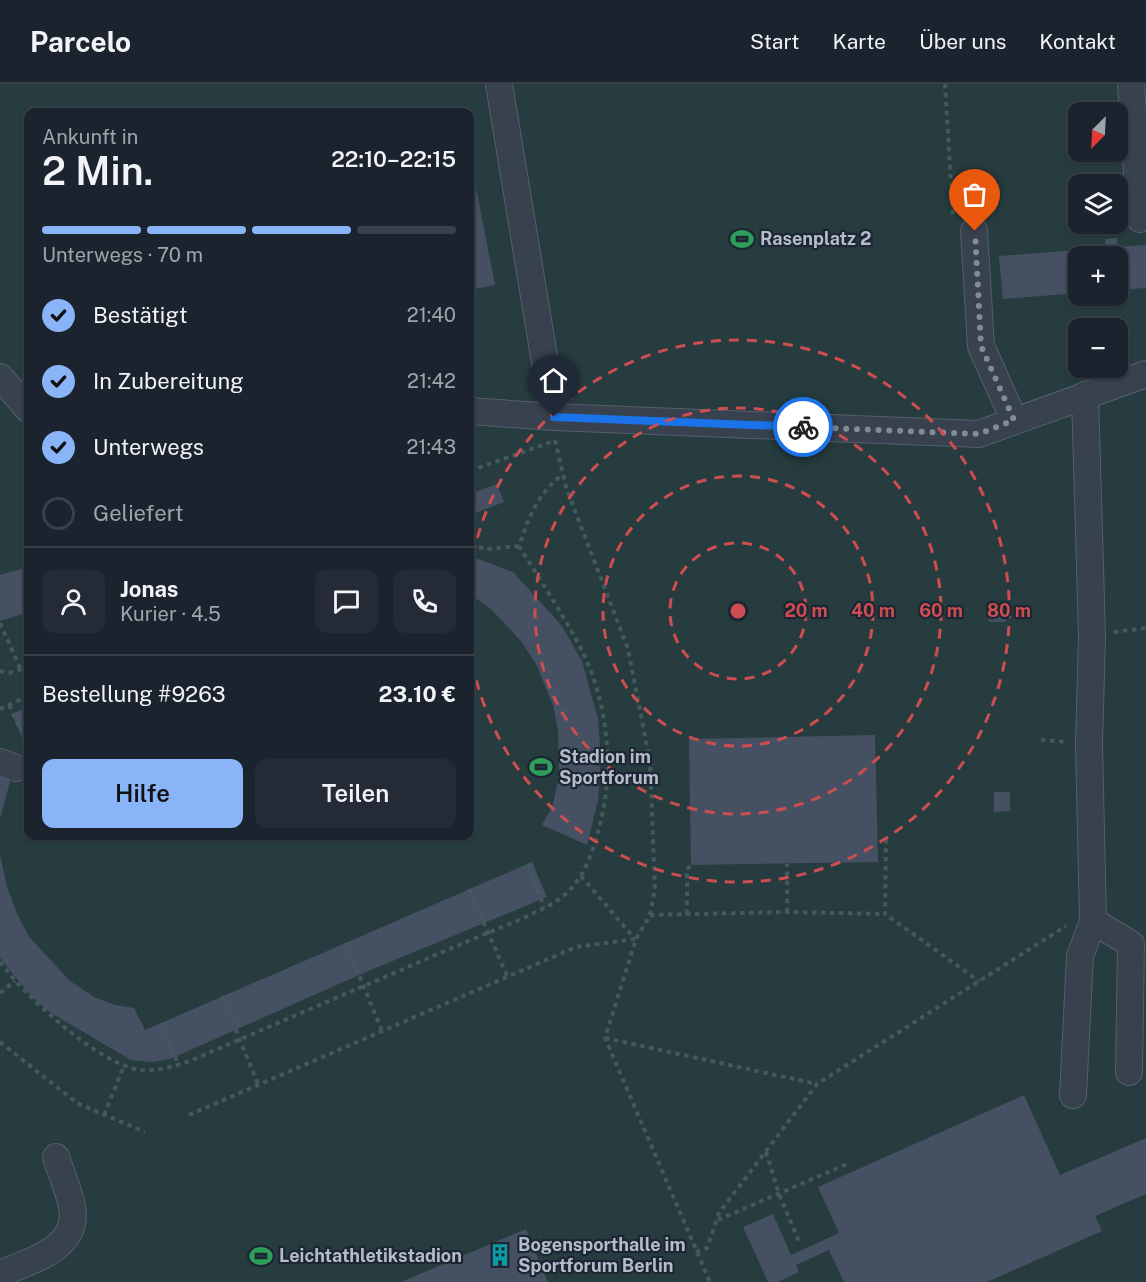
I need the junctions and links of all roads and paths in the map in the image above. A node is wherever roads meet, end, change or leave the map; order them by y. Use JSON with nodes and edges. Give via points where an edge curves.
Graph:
{"nodes":[{"id":1,"x":499,"y":84,"type":"edge"},
{"id":2,"x":945,"y":84,"type":"edge"},
{"id":3,"x":1131,"y":84,"type":"edge"},
{"id":4,"x":1140,"y":219,"type":"dead end"},
{"id":5,"x":975,"y":231,"type":"joint"},
{"id":6,"x":1146,"y":374,"type":"edge"},
{"id":7,"x":0,"y":377,"type":"edge"},
{"id":8,"x":1085,"y":395,"type":"junction"},
{"id":9,"x":24,"y":404,"type":"edge"},
{"id":10,"x":474,"y":412,"type":"edge"},
{"id":11,"x":1014,"y":420,"type":"junction"},
{"id":12,"x":554,"y":429,"type":"junction"},
{"id":13,"x":474,"y":469,"type":"edge"},
{"id":14,"x":563,"y":474,"type":"junction"},
{"id":15,"x":474,"y":546,"type":"edge"},
{"id":16,"x":519,"y":546,"type":"junction"},
{"id":17,"x":0,"y":623,"type":"edge"},
{"id":18,"x":1146,"y":627,"type":"edge"},
{"id":19,"x":1092,"y":636,"type":"junction"},
{"id":20,"x":24,"y":669,"type":"edge"},
{"id":21,"x":21,"y":670,"type":"junction"},
{"id":22,"x":0,"y":671,"type":"edge"},
{"id":23,"x":24,"y":698,"type":"edge"},
{"id":24,"x":9,"y":705,"type":"junction"},
{"id":25,"x":0,"y":709,"type":"edge"},
{"id":26,"x":24,"y":737,"type":"edge"},
{"id":27,"x":886,"y":839,"type":"dead end"},
{"id":28,"x":528,"y":864,"type":"dead end"},
{"id":29,"x":787,"y":864,"type":"dead end"},
{"id":30,"x":691,"y":866,"type":"dead end"},
{"id":31,"x":581,"y":876,"type":"junction"},
{"id":32,"x":469,"y":889,"type":"dead end"},
{"id":33,"x":544,"y":907,"type":"junction"},
{"id":34,"x":786,"y":912,"type":"junction"},
{"id":35,"x":687,"y":914,"type":"junction"},
{"id":36,"x":885,"y":914,"type":"junction"},
{"id":37,"x":651,"y":915,"type":"junction"},
{"id":38,"x":1093,"y":921,"type":"junction"},
{"id":39,"x":488,"y":932,"type":"junction"},
{"id":40,"x":636,"y":939,"type":"junction"},
{"id":41,"x":346,"y":943,"type":"dead end"},
{"id":42,"x":0,"y":962,"type":"edge"},
{"id":43,"x":507,"y":975,"type":"junction"},
{"id":44,"x":15,"y":981,"type":"junction"},
{"id":45,"x":979,"y":981,"type":"junction"},
{"id":46,"x":364,"y":986,"type":"junction"},
{"id":47,"x":0,"y":993,"type":"edge"},
{"id":48,"x":222,"y":996,"type":"dead end"},
{"id":49,"x":162,"y":1023,"type":"dead end"},
{"id":50,"x":382,"y":1030,"type":"junction"},
{"id":51,"x":605,"y":1038,"type":"junction"},
{"id":52,"x":238,"y":1040,"type":"junction"},
{"id":53,"x":0,"y":1042,"type":"edge"},
{"id":54,"x":178,"y":1064,"type":"junction"},
{"id":55,"x":124,"y":1066,"type":"junction"},
{"id":56,"x":1129,"y":1072,"type":"dead end"},
{"id":57,"x":258,"y":1084,"type":"junction"},
{"id":58,"x":817,"y":1084,"type":"junction"},
{"id":59,"x":1073,"y":1095,"type":"dead end"},
{"id":60,"x":104,"y":1115,"type":"junction"},
{"id":61,"x":189,"y":1115,"type":"dead end"},
{"id":62,"x":146,"y":1131,"type":"dead end"},
{"id":63,"x":766,"y":1152,"type":"junction"},
{"id":64,"x":56,"y":1157,"type":"dead end"},
{"id":65,"x":847,"y":1164,"type":"dead end"},
{"id":66,"x":779,"y":1194,"type":"junction"},
{"id":67,"x":717,"y":1220,"type":"junction"},
{"id":68,"x":800,"y":1244,"type":"dead end"},
{"id":69,"x":696,"y":1251,"type":"junction"},
{"id":70,"x":0,"y":1274,"type":"edge"},
{"id":71,"x":710,"y":1282,"type":"edge"}],
"edges":[{"from":1,"to":12,"type":"lane"},
{"from":2,"to":5,"type":"path","via":[[953,221]]},
{"from":3,"to":4,"type":"lane"},
{"from":5,"to":11,"type":"lane","via":[[981,346]]},
{"from":6,"to":8,"type":"lane"},
{"from":7,"to":9,"type":"lane"},
{"from":8,"to":11,"type":"lane"},
{"from":8,"to":19,"type":"lane"},
{"from":10,"to":12,"type":"lane"},
{"from":11,"to":12,"type":"lane","via":[[979,434]]},
{"from":12,"to":13,"type":"path"},
{"from":12,"to":14,"type":"path"},
{"from":14,"to":16,"type":"path","via":[[535,502]]},
{"from":14,"to":37,"type":"path","via":[[628,649],[650,762],[655,889]]},
{"from":15,"to":16,"type":"path","via":[[487,549]]},
{"from":16,"to":31,"type":"path","via":[[585,658],[601,709],[607,759],[605,803],[590,859]]},
{"from":17,"to":21,"type":"path"},
{"from":18,"to":19,"type":"path"},
{"from":19,"to":38,"type":"lane","via":[[1089,744]]},
{"from":20,"to":21,"type":"path"},
{"from":21,"to":22,"type":"path"},
{"from":23,"to":24,"type":"path"},
{"from":24,"to":25,"type":"path"},
{"from":24,"to":26,"type":"path"},
{"from":27,"to":36,"type":"path"},
{"from":28,"to":33,"type":"path"},
{"from":29,"to":34,"type":"path"},
{"from":30,"to":35,"type":"path","via":[[687,869]]},
{"from":31,"to":33,"type":"path","via":[[564,896]]},
{"from":31,"to":40,"type":"path"},
{"from":32,"to":39,"type":"path"},
{"from":33,"to":39,"type":"path"},
{"from":34,"to":35,"type":"path"},
{"from":34,"to":36,"type":"path"},
{"from":35,"to":37,"type":"path"},
{"from":36,"to":45,"type":"path"},
{"from":37,"to":40,"type":"path"},
{"from":38,"to":45,"type":"path","via":[[1067,926]]},
{"from":38,"to":56,"type":"lane","via":[[1131,944]]},
{"from":38,"to":59,"type":"lane","via":[[1080,956]]},
{"from":39,"to":43,"type":"path"},
{"from":39,"to":46,"type":"path"},
{"from":40,"to":43,"type":"path","via":[[576,947]]},
{"from":40,"to":51,"type":"path"},
{"from":41,"to":46,"type":"path"},
{"from":42,"to":44,"type":"path"},
{"from":43,"to":50,"type":"path"},
{"from":44,"to":47,"type":"path"},
{"from":44,"to":55,"type":"path","via":[[49,1015]]},
{"from":45,"to":58,"type":"path"},
{"from":46,"to":50,"type":"path"},
{"from":46,"to":52,"type":"path"},
{"from":48,"to":52,"type":"path"},
{"from":49,"to":54,"type":"path"},
{"from":50,"to":57,"type":"path"},
{"from":51,"to":58,"type":"path"},
{"from":51,"to":69,"type":"path"},
{"from":52,"to":54,"type":"path"},
{"from":52,"to":57,"type":"path"},
{"from":53,"to":60,"type":"path","via":[[77,1103]]},
{"from":54,"to":55,"type":"path","via":[[142,1070]]},
{"from":55,"to":60,"type":"path"},
{"from":57,"to":61,"type":"path"},
{"from":58,"to":63,"type":"path"},
{"from":60,"to":62,"type":"path"},
{"from":63,"to":66,"type":"path"},
{"from":63,"to":67,"type":"path"},
{"from":64,"to":70,"type":"lane","via":[[72,1207],[72,1222],[65,1239],[56,1249]]},
{"from":65,"to":66,"type":"path"},
{"from":66,"to":67,"type":"path"},
{"from":66,"to":68,"type":"path"},
{"from":67,"to":69,"type":"path","via":[[707,1248]]},
{"from":69,"to":71,"type":"path"}]}
